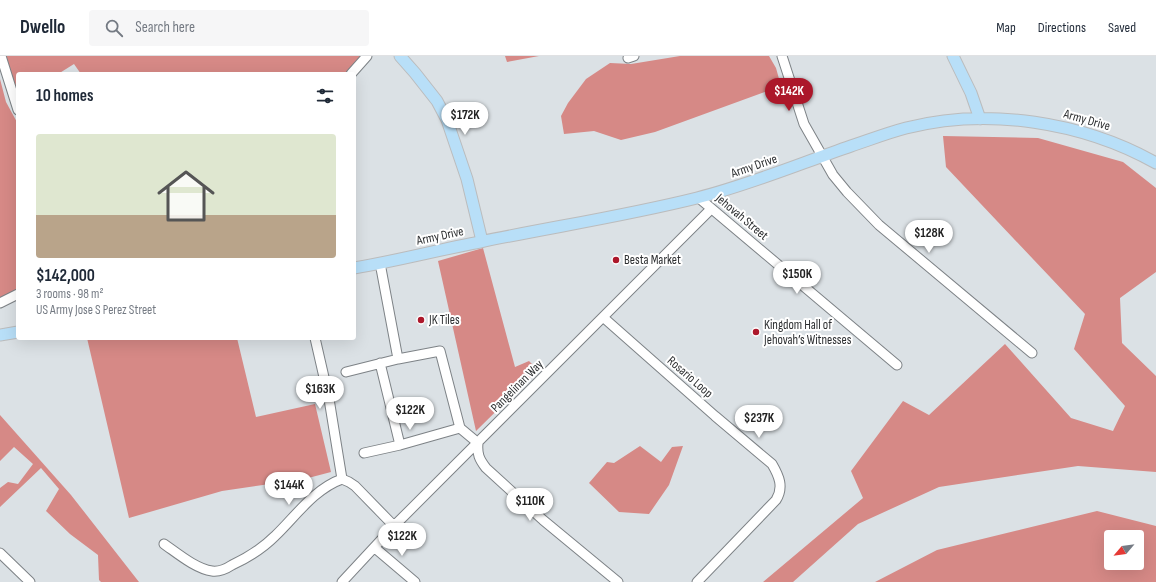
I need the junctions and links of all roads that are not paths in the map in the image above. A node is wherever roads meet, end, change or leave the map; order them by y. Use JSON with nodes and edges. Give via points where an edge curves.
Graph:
{"nodes":[{"id":1,"x":1,"y":56,"type":"edge"},
{"id":2,"x":367,"y":56,"type":"edge"},
{"id":3,"x":400,"y":56,"type":"edge"},
{"id":4,"x":782,"y":56,"type":"edge"},
{"id":5,"x":953,"y":56,"type":"edge"},
{"id":6,"x":353,"y":72,"type":"edge"},
{"id":7,"x":16,"y":104,"type":"edge"},
{"id":8,"x":980,"y":120,"type":"junction"},
{"id":9,"x":821,"y":156,"type":"junction"},
{"id":10,"x":1156,"y":163,"type":"edge"},
{"id":11,"x":699,"y":198,"type":"junction"},
{"id":12,"x":711,"y":209,"type":"junction"},
{"id":13,"x":482,"y":241,"type":"junction"},
{"id":14,"x":380,"y":263,"type":"junction"},
{"id":15,"x":356,"y":268,"type":"edge"},
{"id":16,"x":16,"y":295,"type":"edge"},
{"id":17,"x":0,"y":303,"type":"edge"},
{"id":18,"x":604,"y":318,"type":"junction"},
{"id":19,"x":16,"y":332,"type":"edge"},
{"id":20,"x":0,"y":335,"type":"edge"},
{"id":21,"x":315,"y":340,"type":"edge"},
{"id":22,"x":1032,"y":353,"type":"dead end"},
{"id":23,"x":398,"y":359,"type":"junction"},
{"id":24,"x":380,"y":363,"type":"junction"},
{"id":25,"x":897,"y":365,"type":"dead end"},
{"id":26,"x":346,"y":372,"type":"dead end"},
{"id":27,"x":460,"y":428,"type":"junction"},
{"id":28,"x":478,"y":443,"type":"junction"},
{"id":29,"x":400,"y":445,"type":"junction"},
{"id":30,"x":364,"y":453,"type":"dead end"},
{"id":31,"x":342,"y":479,"type":"junction"},
{"id":32,"x":394,"y":526,"type":"junction"},
{"id":33,"x":164,"y":544,"type":"dead end"},
{"id":34,"x":375,"y":548,"type":"junction"},
{"id":35,"x":0,"y":553,"type":"edge"},
{"id":36,"x":30,"y":582,"type":"edge"},
{"id":37,"x":342,"y":582,"type":"edge"},
{"id":38,"x":416,"y":582,"type":"edge"},
{"id":39,"x":618,"y":582,"type":"edge"},
{"id":40,"x":697,"y":582,"type":"edge"}],
"edges":[{"from":1,"to":7,"type":"street"},
{"from":2,"to":6,"type":"street"},
{"from":3,"to":13,"type":"main road","via":[[437,101],[447,120],[467,180]]},
{"from":4,"to":9,"type":"street","via":[[804,124]]},
{"from":5,"to":8,"type":"main road","via":[[971,93]]},
{"from":8,"to":9,"type":"main road","name":"Army Drive","via":[[939,122],[906,128]]},
{"from":8,"to":10,"type":"main road","name":"Army Drive","via":[[1033,122],[1059,126],[1108,140]]},
{"from":9,"to":11,"type":"main road","name":"Army Drive"},
{"from":9,"to":22,"type":"street","via":[[847,192],[879,225]]},
{"from":11,"to":12,"type":"street","name":"Jehovah Street"},
{"from":11,"to":13,"type":"main road","name":"Army Drive","via":[[614,217]]},
{"from":12,"to":18,"type":"street","name":"Pangelinan Way"},
{"from":12,"to":25,"type":"street","name":"Jehovah Street"},
{"from":13,"to":14,"type":"main road","name":"Army Drive"},
{"from":14,"to":15,"type":"main road","name":"Army Drive"},
{"from":14,"to":23,"type":"street"},
{"from":16,"to":17,"type":"street"},
{"from":18,"to":28,"type":"street","name":"Pangelinan Way"},
{"from":18,"to":40,"type":"street","name":"Rosario Loop","via":[[772,464],[781,482],[776,500]]},
{"from":19,"to":20,"type":"main road"},
{"from":21,"to":31,"type":"street","via":[[329,399]]},
{"from":23,"to":24,"type":"street"},
{"from":23,"to":27,"type":"street","via":[[440,351]]},
{"from":24,"to":26,"type":"street"},
{"from":24,"to":29,"type":"street"},
{"from":27,"to":28,"type":"street"},
{"from":27,"to":29,"type":"street"},
{"from":28,"to":32,"type":"street","name":"Pangelinan Way"},
{"from":28,"to":39,"type":"street","via":[[479,458],[486,468],[543,520]]},
{"from":29,"to":30,"type":"street"},
{"from":31,"to":32,"type":"street","via":[[355,486]]},
{"from":31,"to":33,"type":"street","via":[[325,487],[274,537],[243,560],[221,571],[203,569]]},
{"from":32,"to":34,"type":"street","name":"Pangelinan Way"},
{"from":34,"to":37,"type":"street","name":"Pangelinan Way"},
{"from":34,"to":38,"type":"street"},
{"from":35,"to":36,"type":"street"}]}
